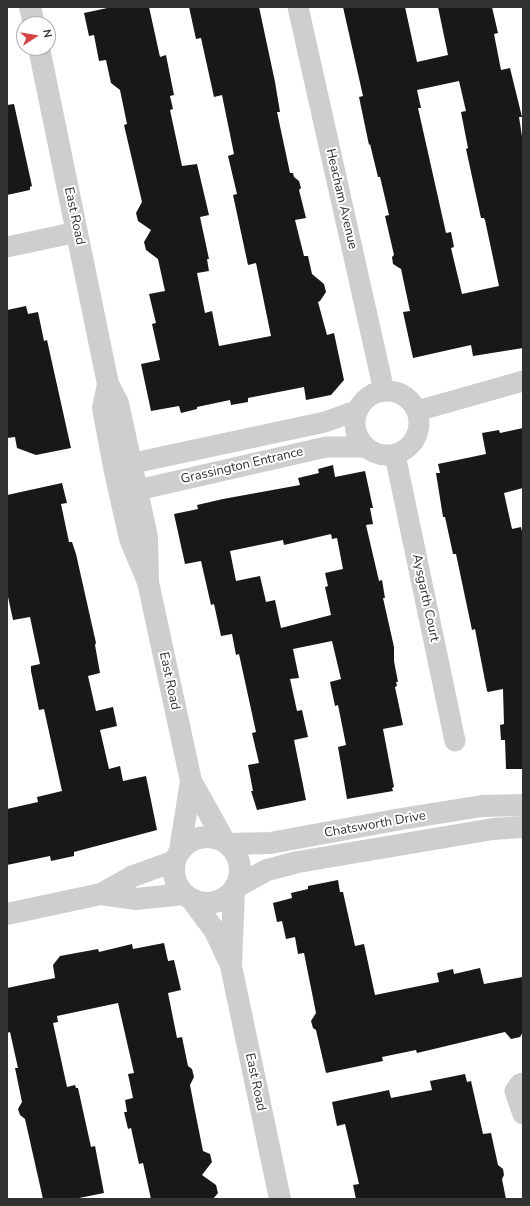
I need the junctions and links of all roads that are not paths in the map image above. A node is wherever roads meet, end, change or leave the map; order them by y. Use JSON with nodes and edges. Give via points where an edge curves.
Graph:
{"nodes":[{"id":1,"x":298,"y":7,"type":"edge"},
{"id":2,"x":41,"y":56,"type":"edge"},
{"id":3,"x":77,"y":232,"type":"junction"},
{"id":4,"x":7,"y":247,"type":"edge"},
{"id":5,"x":523,"y":381,"type":"edge"},
{"id":6,"x":384,"y":391,"type":"junction"},
{"id":7,"x":358,"y":410,"type":"junction"},
{"id":8,"x":417,"y":411,"type":"junction"},
{"id":9,"x":365,"y":447,"type":"junction"},
{"id":10,"x":395,"y":455,"type":"junction"},
{"id":11,"x":122,"y":465,"type":"junction"},
{"id":12,"x":128,"y":492,"type":"junction"},
{"id":13,"x":455,"y":740,"type":"dead end"},
{"id":14,"x":191,"y":781,"type":"junction"},
{"id":15,"x":523,"y":805,"type":"edge"},
{"id":16,"x":401,"y":819,"type":"junction"},
{"id":17,"x":523,"y":827,"type":"edge"},
{"id":18,"x":406,"y":842,"type":"junction"},
{"id":19,"x":226,"y":843,"type":"junction"},
{"id":20,"x":177,"y":856,"type":"junction"},
{"id":21,"x":235,"y":888,"type":"junction"},
{"id":22,"x":101,"y":894,"type":"junction"},
{"id":23,"x":188,"y":897,"type":"junction"},
{"id":24,"x":7,"y":914,"type":"edge"},
{"id":25,"x":231,"y":966,"type":"junction"},
{"id":26,"x":523,"y":1082,"type":"edge"},
{"id":27,"x":523,"y":1114,"type":"edge"},
{"id":28,"x":280,"y":1199,"type":"edge"}],
"edges":[{"from":1,"to":6,"type":"street","name":"Heacham Avenue"},
{"from":2,"to":3,"type":"street","name":"East Road"},
{"from":3,"to":4,"type":"street"},
{"from":3,"to":11,"type":"street","name":"East Road","via":[[108,384],[118,403]]},
{"from":5,"to":8,"type":"street"},
{"from":6,"to":7,"type":"street","via":[[373,394]]},
{"from":6,"to":8,"type":"street","via":[[402,394],[411,401]]},
{"from":7,"to":9,"type":"street","via":[[355,427],[358,438]]},
{"from":7,"to":11,"type":"street","name":"Grassington Entrance","via":[[326,422]]},
{"from":8,"to":10,"type":"street","via":[[418,432],[413,443],[405,451]]},
{"from":9,"to":10,"type":"street","via":[[374,454]]},
{"from":9,"to":12,"type":"street","name":"Grassington Entrance","via":[[326,447]]},
{"from":10,"to":13,"type":"street","name":"Aysgarth Court"},
{"from":11,"to":12,"type":"street","name":"East Road"},
{"from":12,"to":14,"type":"street","name":"East Road","via":[[147,537],[148,582]]},
{"from":14,"to":19,"type":"street","name":"East Road"},
{"from":14,"to":20,"type":"street","name":"East Road"},
{"from":15,"to":16,"type":"street","name":"Chatsworth Drive","via":[[482,806]]},
{"from":16,"to":18,"type":"street"},
{"from":16,"to":19,"type":"street","name":"Chatsworth Drive","via":[[295,840]]},
{"from":17,"to":18,"type":"street","name":"Chatsworth Drive"},
{"from":18,"to":21,"type":"street","name":"Chatsworth Drive","via":[[267,870]]},
{"from":19,"to":20,"type":"street","via":[[203,837],[193,840]]},
{"from":19,"to":21,"type":"street","via":[[236,854],[240,867]]},
{"from":20,"to":22,"type":"street"},
{"from":20,"to":23,"type":"street","via":[[175,881]]},
{"from":21,"to":23,"type":"street","via":[[227,898],[207,904]]},
{"from":21,"to":25,"type":"street","name":"East Road"},
{"from":22,"to":23,"type":"street","via":[[136,899]]},
{"from":22,"to":24,"type":"street"},
{"from":23,"to":25,"type":"street","name":"East Road","via":[[215,931]]},
{"from":25,"to":28,"type":"street","name":"East Road"},
{"from":26,"to":27,"type":"street","via":[[515,1091]]}]}
